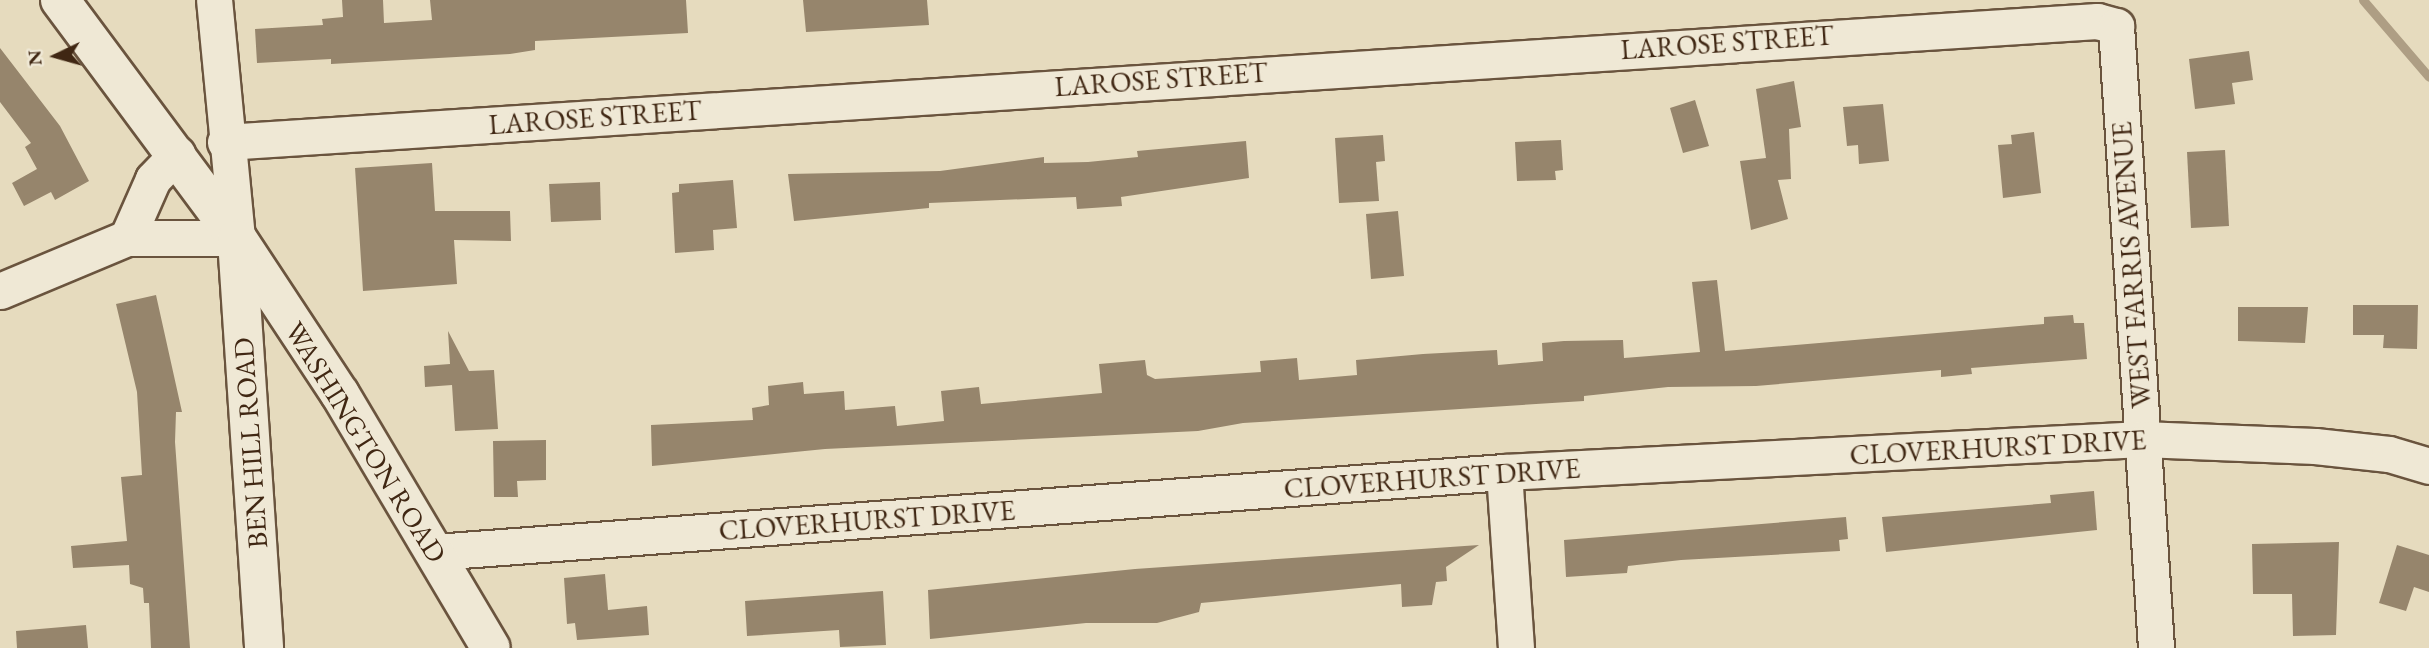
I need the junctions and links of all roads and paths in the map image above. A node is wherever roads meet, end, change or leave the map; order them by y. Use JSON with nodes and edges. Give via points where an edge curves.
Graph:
{"nodes":[{"id":1,"x":60,"y":0,"type":"edge"},
{"id":2,"x":214,"y":0,"type":"edge"},
{"id":3,"x":2098,"y":21,"type":"joint"},
{"id":4,"x":225,"y":142,"type":"junction"},
{"id":5,"x":177,"y":154,"type":"junction"},
{"id":6,"x":127,"y":238,"type":"junction"},
{"id":7,"x":237,"y":238,"type":"junction"},
{"id":8,"x":0,"y":291,"type":"edge"},
{"id":9,"x":2142,"y":439,"type":"junction"},
{"id":10,"x":2429,"y":466,"type":"edge"},
{"id":11,"x":1504,"y":472,"type":"junction"},
{"id":12,"x":435,"y":552,"type":"junction"},
{"id":13,"x":264,"y":648,"type":"edge"},
{"id":14,"x":491,"y":648,"type":"edge"},
{"id":15,"x":1516,"y":648,"type":"edge"},
{"id":16,"x":2156,"y":648,"type":"edge"}],
"edges":[{"from":1,"to":5,"type":"street","name":"WASHINGTON ROAD"},
{"from":2,"to":4,"type":"street"},
{"from":3,"to":4,"type":"street","name":"LAROSE STREET"},
{"from":3,"to":9,"type":"street","name":"WEST FARRIS AVENUE","via":[[2116,26]]},
{"from":4,"to":7,"type":"street"},
{"from":5,"to":6,"type":"street","via":[[153,179]]},
{"from":5,"to":7,"type":"street","name":"WASHINGTON ROAD"},
{"from":6,"to":7,"type":"street"},
{"from":6,"to":8,"type":"street"},
{"from":7,"to":12,"type":"street","name":"WASHINGTON ROAD"},
{"from":7,"to":13,"type":"street","name":"BEN HILL ROAD"},
{"from":9,"to":10,"type":"street","name":"CLOVERHURST DRIVE","via":[[2315,446],[2389,454]]},
{"from":9,"to":11,"type":"street","name":"CLOVERHURST DRIVE"},
{"from":9,"to":16,"type":"street","name":"WEST FARRIS AVENUE"},
{"from":11,"to":12,"type":"street","name":"CLOVERHURST DRIVE"},
{"from":11,"to":15,"type":"street"},
{"from":12,"to":14,"type":"street","name":"WASHINGTON ROAD"}]}
